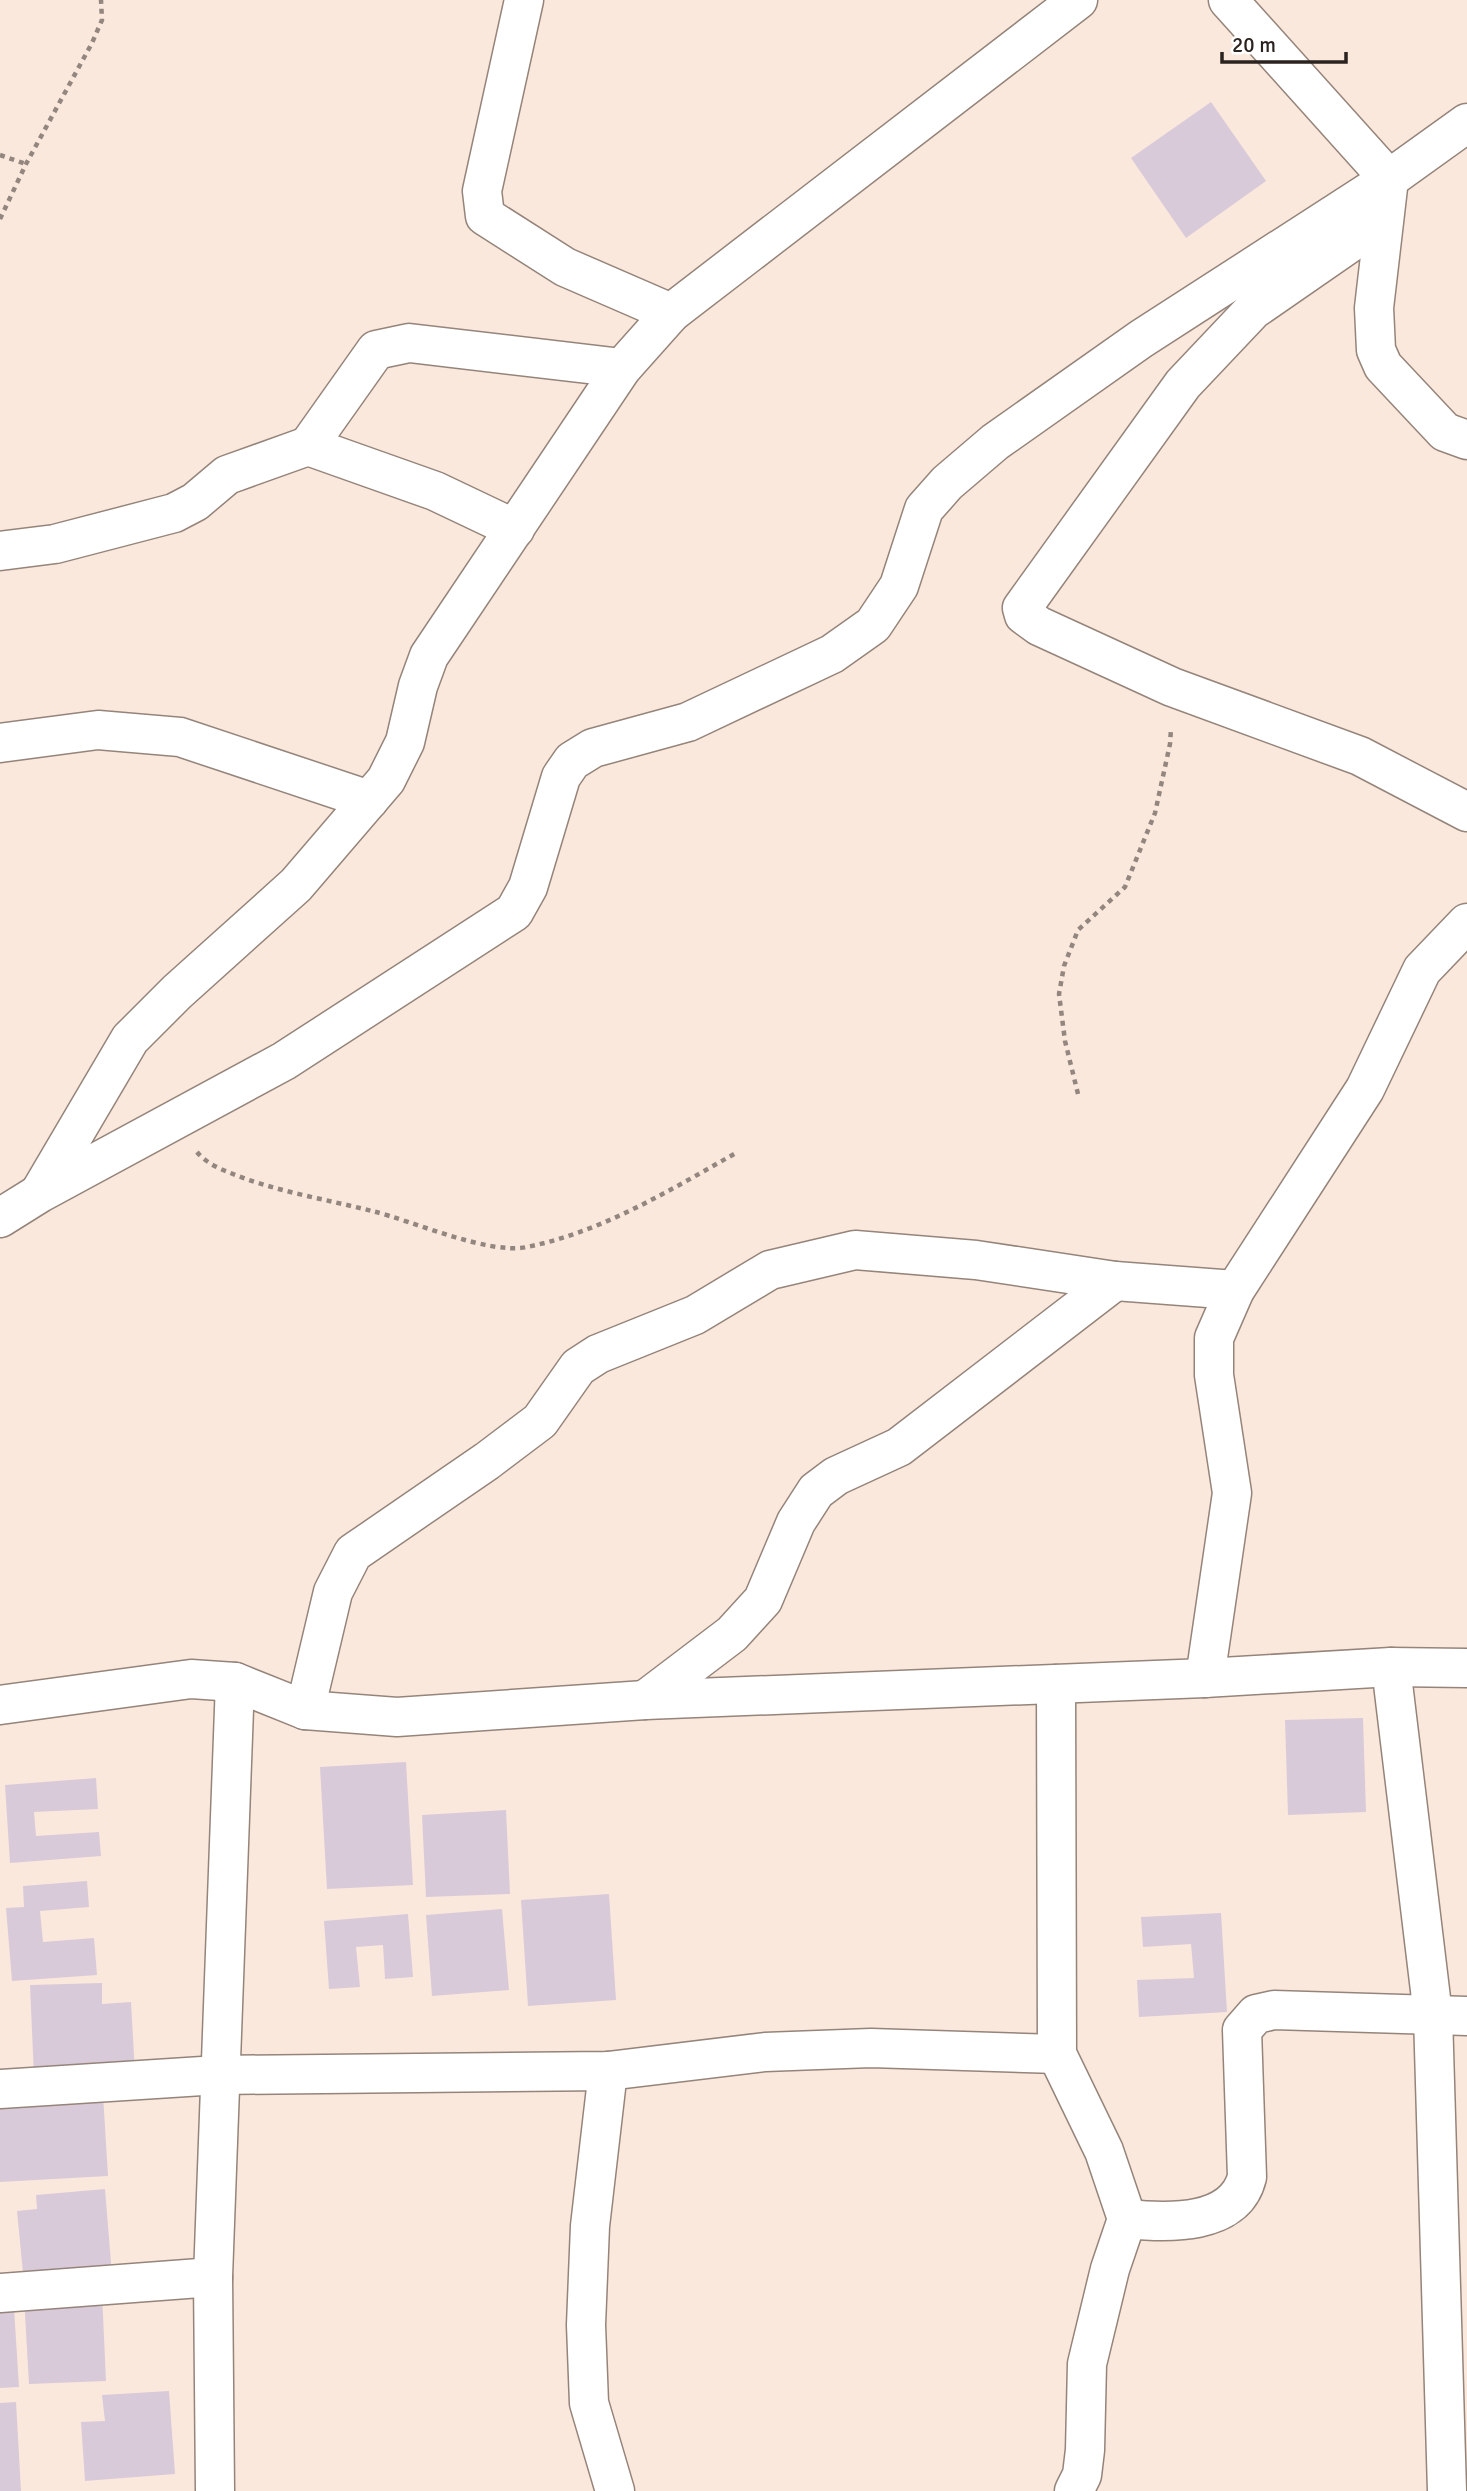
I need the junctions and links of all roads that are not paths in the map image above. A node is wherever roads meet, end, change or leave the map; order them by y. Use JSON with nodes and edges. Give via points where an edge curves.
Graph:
{"nodes":[{"id":1,"x":524,"y":0,"type":"edge"},
{"id":2,"x":1077,"y":0,"type":"edge"},
{"id":3,"x":1228,"y":0,"type":"edge"},
{"id":4,"x":1467,"y":123,"type":"edge"},
{"id":5,"x":1389,"y":179,"type":"junction"},
{"id":6,"x":1383,"y":220,"type":"junction"},
{"id":7,"x":671,"y":313,"type":"junction"},
{"id":8,"x":622,"y":368,"type":"junction"},
{"id":9,"x":1467,"y":440,"type":"edge"},
{"id":10,"x":307,"y":446,"type":"junction"},
{"id":11,"x":515,"y":529,"type":"junction"},
{"id":12,"x":0,"y":551,"type":"edge"},
{"id":13,"x":0,"y":743,"type":"edge"},
{"id":14,"x":369,"y":800,"type":"junction"},
{"id":15,"x":1467,"y":812,"type":"edge"},
{"id":16,"x":1467,"y":923,"type":"edge"},
{"id":17,"x":40,"y":1193,"type":"junction"},
{"id":18,"x":0,"y":1218,"type":"edge"},
{"id":19,"x":1115,"y":1280,"type":"junction"},
{"id":20,"x":1235,"y":1290,"type":"junction"},
{"id":21,"x":1391,"y":1667,"type":"junction"},
{"id":22,"x":1467,"y":1668,"type":"edge"},
{"id":23,"x":1205,"y":1678,"type":"junction"},
{"id":24,"x":236,"y":1682,"type":"junction"},
{"id":25,"x":1056,"y":1684,"type":"junction"},
{"id":26,"x":645,"y":1700,"type":"junction"},
{"id":27,"x":0,"y":1705,"type":"edge"},
{"id":28,"x":305,"y":1710,"type":"junction"},
{"id":29,"x":1450,"y":2015,"type":"edge"},
{"id":30,"x":1057,"y":2054,"type":"junction"},
{"id":31,"x":608,"y":2071,"type":"junction"},
{"id":32,"x":218,"y":2075,"type":"junction"},
{"id":33,"x":0,"y":2089,"type":"edge"},
{"id":34,"x":1128,"y":2220,"type":"junction"},
{"id":35,"x":213,"y":2277,"type":"junction"},
{"id":36,"x":0,"y":2293,"type":"edge"},
{"id":37,"x":215,"y":2491,"type":"edge"},
{"id":38,"x":615,"y":2491,"type":"edge"},
{"id":39,"x":1074,"y":2491,"type":"edge"},
{"id":40,"x":1447,"y":2491,"type":"edge"}],
"edges":[{"from":1,"to":7,"type":"street","via":[[482,191],[485,216],[565,267]]},
{"from":2,"to":7,"type":"street"},
{"from":3,"to":5,"type":"street"},
{"from":4,"to":5,"type":"street"},
{"from":5,"to":6,"type":"street"},
{"from":5,"to":17,"type":"street","via":[[1141,340],[995,442],[947,483],[924,509],[900,586],[873,625],[832,654],[688,722],[593,748],[572,761],[561,777],[528,887],[513,912],[284,1061]]},
{"from":6,"to":9,"type":"street","via":[[1374,308],[1376,351],[1383,366],[1445,432]]},
{"from":6,"to":15,"type":"street","via":[[1253,310],[1183,384],[1022,608],[1039,626],[1172,687],[1360,756]]},
{"from":7,"to":8,"type":"street"},
{"from":8,"to":10,"type":"street","via":[[409,343],[391,345],[376,350]]},
{"from":8,"to":11,"type":"street"},
{"from":10,"to":11,"type":"street","via":[[435,491]]},
{"from":10,"to":12,"type":"street","via":[[227,475],[174,513],[55,544]]},
{"from":11,"to":14,"type":"street","via":[[429,656],[396,765]]},
{"from":13,"to":14,"type":"street","via":[[98,730],[180,737]]},
{"from":14,"to":17,"type":"street","via":[[296,885],[130,1039]]},
{"from":16,"to":20,"type":"street","via":[[1422,970],[1365,1089]]},
{"from":17,"to":18,"type":"street"},
{"from":19,"to":20,"type":"street"},
{"from":19,"to":26,"type":"street","via":[[908,1440],[816,1491],[796,1522],[763,1600],[732,1634]]},
{"from":19,"to":28,"type":"street","via":[[976,1260],[855,1250],[770,1270],[695,1315],[598,1354],[578,1367],[540,1421],[353,1553],[333,1592]]},
{"from":20,"to":23,"type":"street","via":[[1212,1353],[1232,1493]]},
{"from":21,"to":22,"type":"street"},
{"from":21,"to":23,"type":"street"},
{"from":21,"to":29,"type":"street"},
{"from":23,"to":25,"type":"street"},
{"from":24,"to":27,"type":"street","via":[[191,1679]]},
{"from":24,"to":28,"type":"street"},
{"from":24,"to":32,"type":"street"},
{"from":25,"to":26,"type":"street"},
{"from":25,"to":30,"type":"street"},
{"from":26,"to":28,"type":"street","via":[[397,1717]]},
{"from":29,"to":34,"type":"street","via":[[1274,2010],[1256,2014],[1242,2030],[1244,2190],[1237,2201],[1194,2219],[1168,2223]]},
{"from":29,"to":40,"type":"street"},
{"from":30,"to":31,"type":"street","via":[[871,2048],[778,2052]]},
{"from":30,"to":34,"type":"street","via":[[1104,2151]]},
{"from":31,"to":32,"type":"street"},
{"from":31,"to":38,"type":"street","via":[[590,2225],[586,2325],[589,2403]]},
{"from":32,"to":33,"type":"street"},
{"from":32,"to":35,"type":"street"},
{"from":34,"to":39,"type":"street","via":[[1110,2269],[1087,2364],[1085,2450],[1082,2475]]},
{"from":35,"to":36,"type":"street"},
{"from":35,"to":37,"type":"street"}]}
